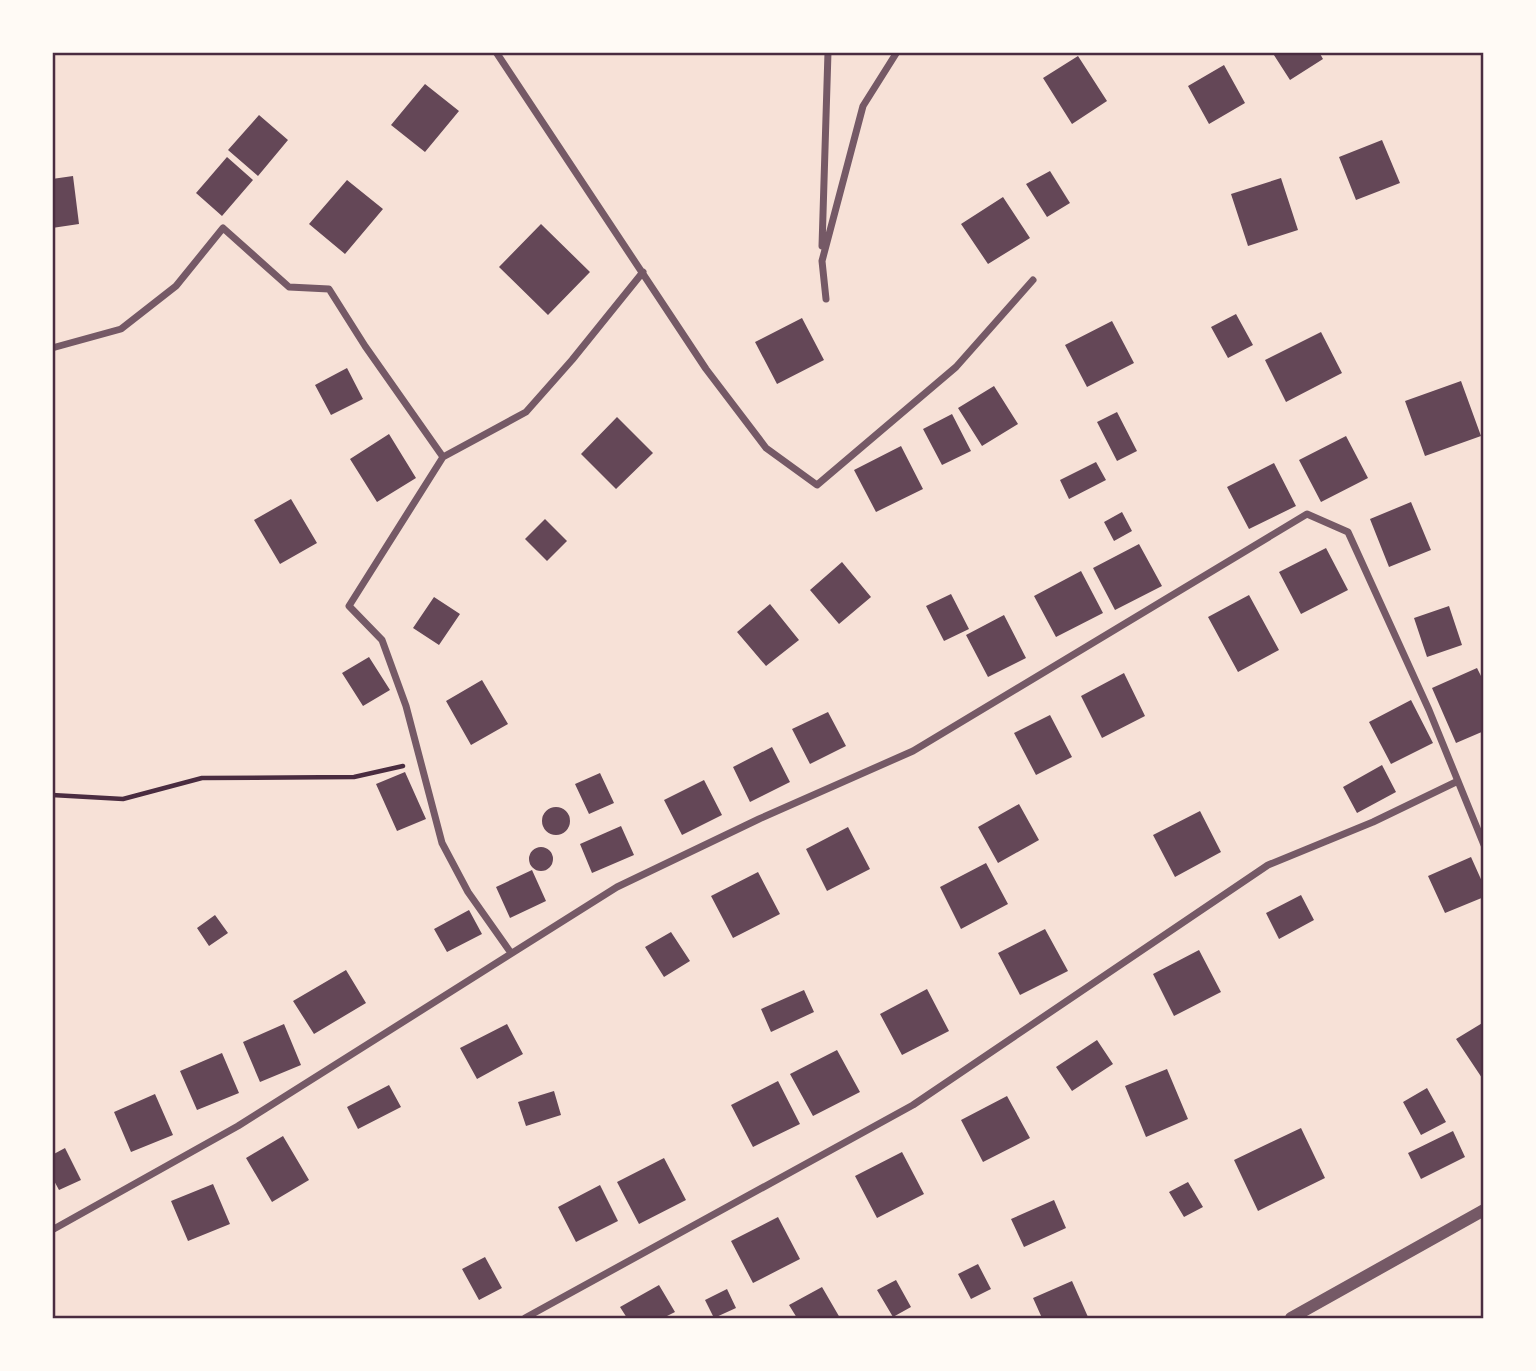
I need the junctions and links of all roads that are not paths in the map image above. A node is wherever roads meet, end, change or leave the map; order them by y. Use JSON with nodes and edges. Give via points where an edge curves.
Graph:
{"nodes":[{"id":1,"x":496,"y":52,"type":"edge"},
{"id":2,"x":828,"y":52,"type":"edge"},
{"id":3,"x":897,"y":52,"type":"edge"},
{"id":4,"x":821,"y":261,"type":"junction"},
{"id":5,"x":643,"y":272,"type":"junction"},
{"id":6,"x":1033,"y":280,"type":"dead end"},
{"id":7,"x":826,"y":299,"type":"dead end"},
{"id":8,"x":52,"y":348,"type":"edge"},
{"id":9,"x":443,"y":457,"type":"junction"},
{"id":10,"x":1458,"y":781,"type":"junction"},
{"id":11,"x":1483,"y":845,"type":"edge"},
{"id":12,"x":511,"y":953,"type":"junction"},
{"id":13,"x":1483,"y":1210,"type":"edge"},
{"id":14,"x":52,"y":1230,"type":"edge"},
{"id":15,"x":526,"y":1318,"type":"edge"},
{"id":16,"x":1291,"y":1318,"type":"edge"}],
"edges":[{"from":1,"to":5,"type":"street"},
{"from":2,"to":4,"type":"street"},
{"from":3,"to":4,"type":"street","via":[[863,106]]},
{"from":4,"to":7,"type":"street"},
{"from":5,"to":6,"type":"street","via":[[706,369],[766,448],[817,485],[957,367]]},
{"from":5,"to":9,"type":"street","via":[[526,412]]},
{"from":8,"to":9,"type":"street","via":[[121,329],[176,286],[223,228],[289,287],[329,289]]},
{"from":9,"to":12,"type":"street","via":[[349,606],[382,640],[406,706],[442,843],[468,892]]},
{"from":10,"to":11,"type":"street"},
{"from":10,"to":12,"type":"street","via":[[1348,532],[1307,514],[913,751],[617,887]]},
{"from":10,"to":15,"type":"street","via":[[1268,865],[913,1105]]},
{"from":12,"to":14,"type":"street","via":[[238,1126]]},
{"from":13,"to":16,"type":"street"}]}
